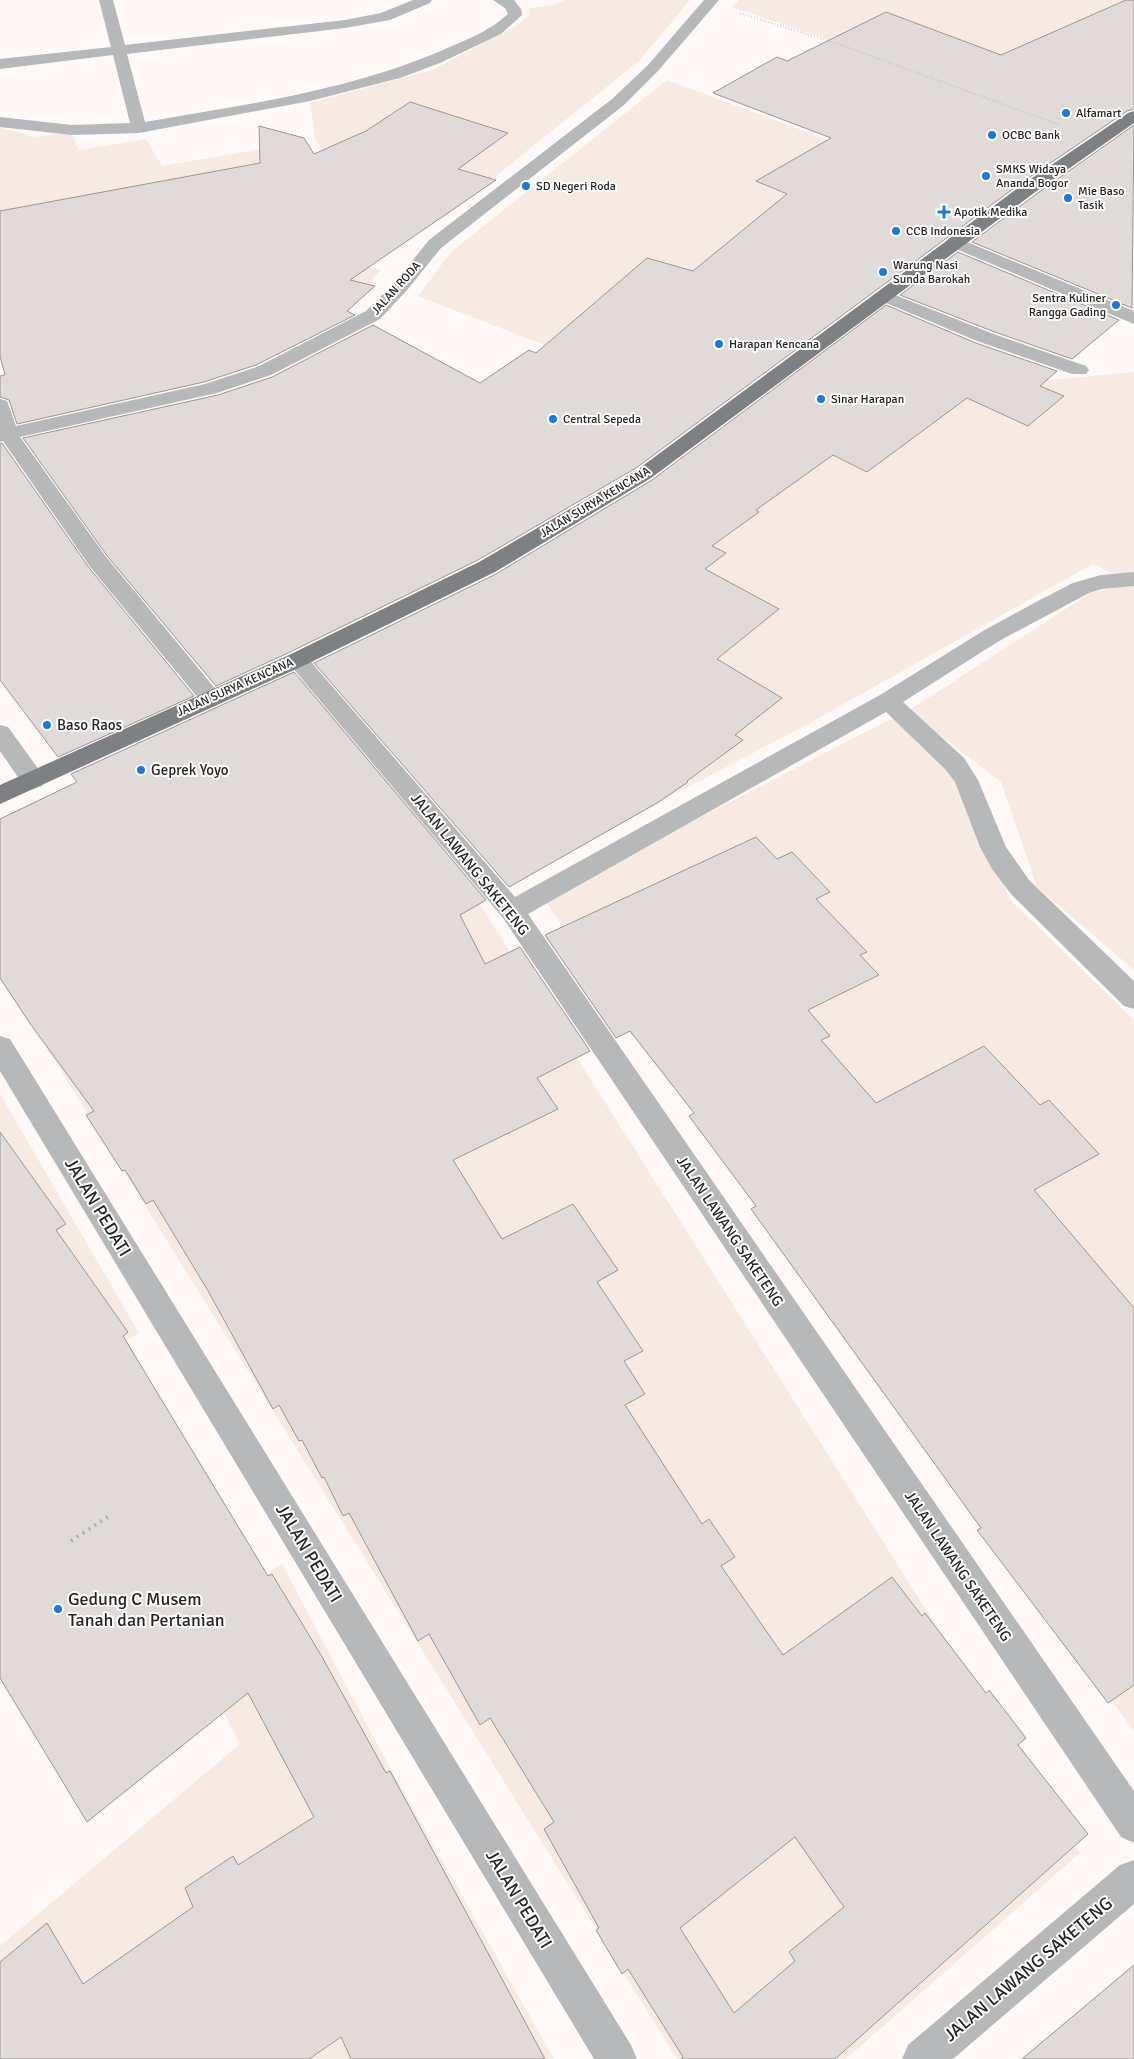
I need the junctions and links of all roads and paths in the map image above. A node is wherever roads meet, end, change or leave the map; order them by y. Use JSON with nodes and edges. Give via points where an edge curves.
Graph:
{"nodes":[{"id":1,"x":106,"y":0,"type":"edge"},
{"id":2,"x":426,"y":0,"type":"edge"},
{"id":3,"x":500,"y":0,"type":"edge"},
{"id":4,"x":710,"y":1,"type":"edge"},
{"id":5,"x":370,"y":5,"type":"dead end"},
{"id":6,"x":386,"y":17,"type":"junction"},
{"id":7,"x":118,"y":49,"type":"junction"},
{"id":8,"x":0,"y":64,"type":"edge"},
{"id":9,"x":1134,"y":116,"type":"edge"},
{"id":10,"x":0,"y":122,"type":"edge"},
{"id":11,"x":139,"y":128,"type":"junction"},
{"id":12,"x":1100,"y":139,"type":"junction"},
{"id":13,"x":955,"y":242,"type":"junction"},
{"id":14,"x":885,"y":296,"type":"junction"},
{"id":15,"x":1134,"y":318,"type":"edge"},
{"id":16,"x":1079,"y":370,"type":"dead end"},
{"id":17,"x":0,"y":405,"type":"edge"},
{"id":18,"x":5,"y":436,"type":"edge"},
{"id":19,"x":1134,"y":579,"type":"edge"},
{"id":20,"x":297,"y":660,"type":"junction"},
{"id":21,"x":211,"y":698,"type":"junction"},
{"id":22,"x":888,"y":701,"type":"junction"},
{"id":23,"x":0,"y":733,"type":"edge"},
{"id":24,"x":33,"y":780,"type":"junction"},
{"id":25,"x":0,"y":795,"type":"edge"},
{"id":26,"x":512,"y":911,"type":"junction"},
{"id":27,"x":1134,"y":998,"type":"edge"},
{"id":28,"x":0,"y":1047,"type":"edge"},
{"id":29,"x":112,"y":1514,"type":"dead end"},
{"id":30,"x":71,"y":1541,"type":"dead end"},
{"id":31,"x":1134,"y":1824,"type":"edge"},
{"id":32,"x":1134,"y":1879,"type":"edge"},
{"id":33,"x":617,"y":2059,"type":"edge"},
{"id":34,"x":922,"y":2059,"type":"edge"}],
"edges":[{"from":1,"to":7,"type":"street"},
{"from":2,"to":6,"type":"street"},
{"from":3,"to":11,"type":"street","via":[[514,8],[515,15],[511,20],[433,61],[327,93]]},
{"from":4,"to":12,"type":"path"},
{"from":4,"to":18,"type":"street","name":"JALAN RODA","via":[[653,68],[618,102],[435,244],[373,315],[264,370],[210,389]]},
{"from":5,"to":6,"type":"street"},
{"from":6,"to":7,"type":"street"},
{"from":7,"to":8,"type":"street"},
{"from":7,"to":11,"type":"street"},
{"from":9,"to":12,"type":"main road","name":"JALAN SURYA KENCANA"},
{"from":10,"to":11,"type":"street","via":[[72,130]]},
{"from":12,"to":13,"type":"main road","name":"JALAN SURYA KENCANA"},
{"from":13,"to":14,"type":"main road","name":"JALAN SURYA KENCANA"},
{"from":13,"to":15,"type":"street"},
{"from":14,"to":16,"type":"street","via":[[984,337]]},
{"from":14,"to":20,"type":"main road","name":"JALAN SURYA KENCANA","via":[[644,474],[487,567]]},
{"from":17,"to":18,"type":"street"},
{"from":18,"to":21,"type":"street","via":[[99,563]]},
{"from":19,"to":22,"type":"street","via":[[1101,582],[1081,588],[991,636]]},
{"from":20,"to":21,"type":"main road","name":"JALAN SURYA KENCANA"},
{"from":20,"to":26,"type":"street","name":"JALAN LAWANG SAKETENG"},
{"from":21,"to":24,"type":"main road","name":"JALAN SURYA KENCANA"},
{"from":22,"to":26,"type":"street"},
{"from":22,"to":27,"type":"street","via":[[955,764],[966,780],[1000,862],[1020,886]]},
{"from":23,"to":24,"type":"street"},
{"from":24,"to":25,"type":"main road","name":"JALAN SURYA KENCANA"},
{"from":26,"to":31,"type":"street","name":"JALAN LAWANG SAKETENG"},
{"from":28,"to":33,"type":"street","name":"JALAN PEDATI"},
{"from":29,"to":30,"type":"path"},
{"from":32,"to":34,"type":"street","name":"JALAN LAWANG SAKETENG"}]}
